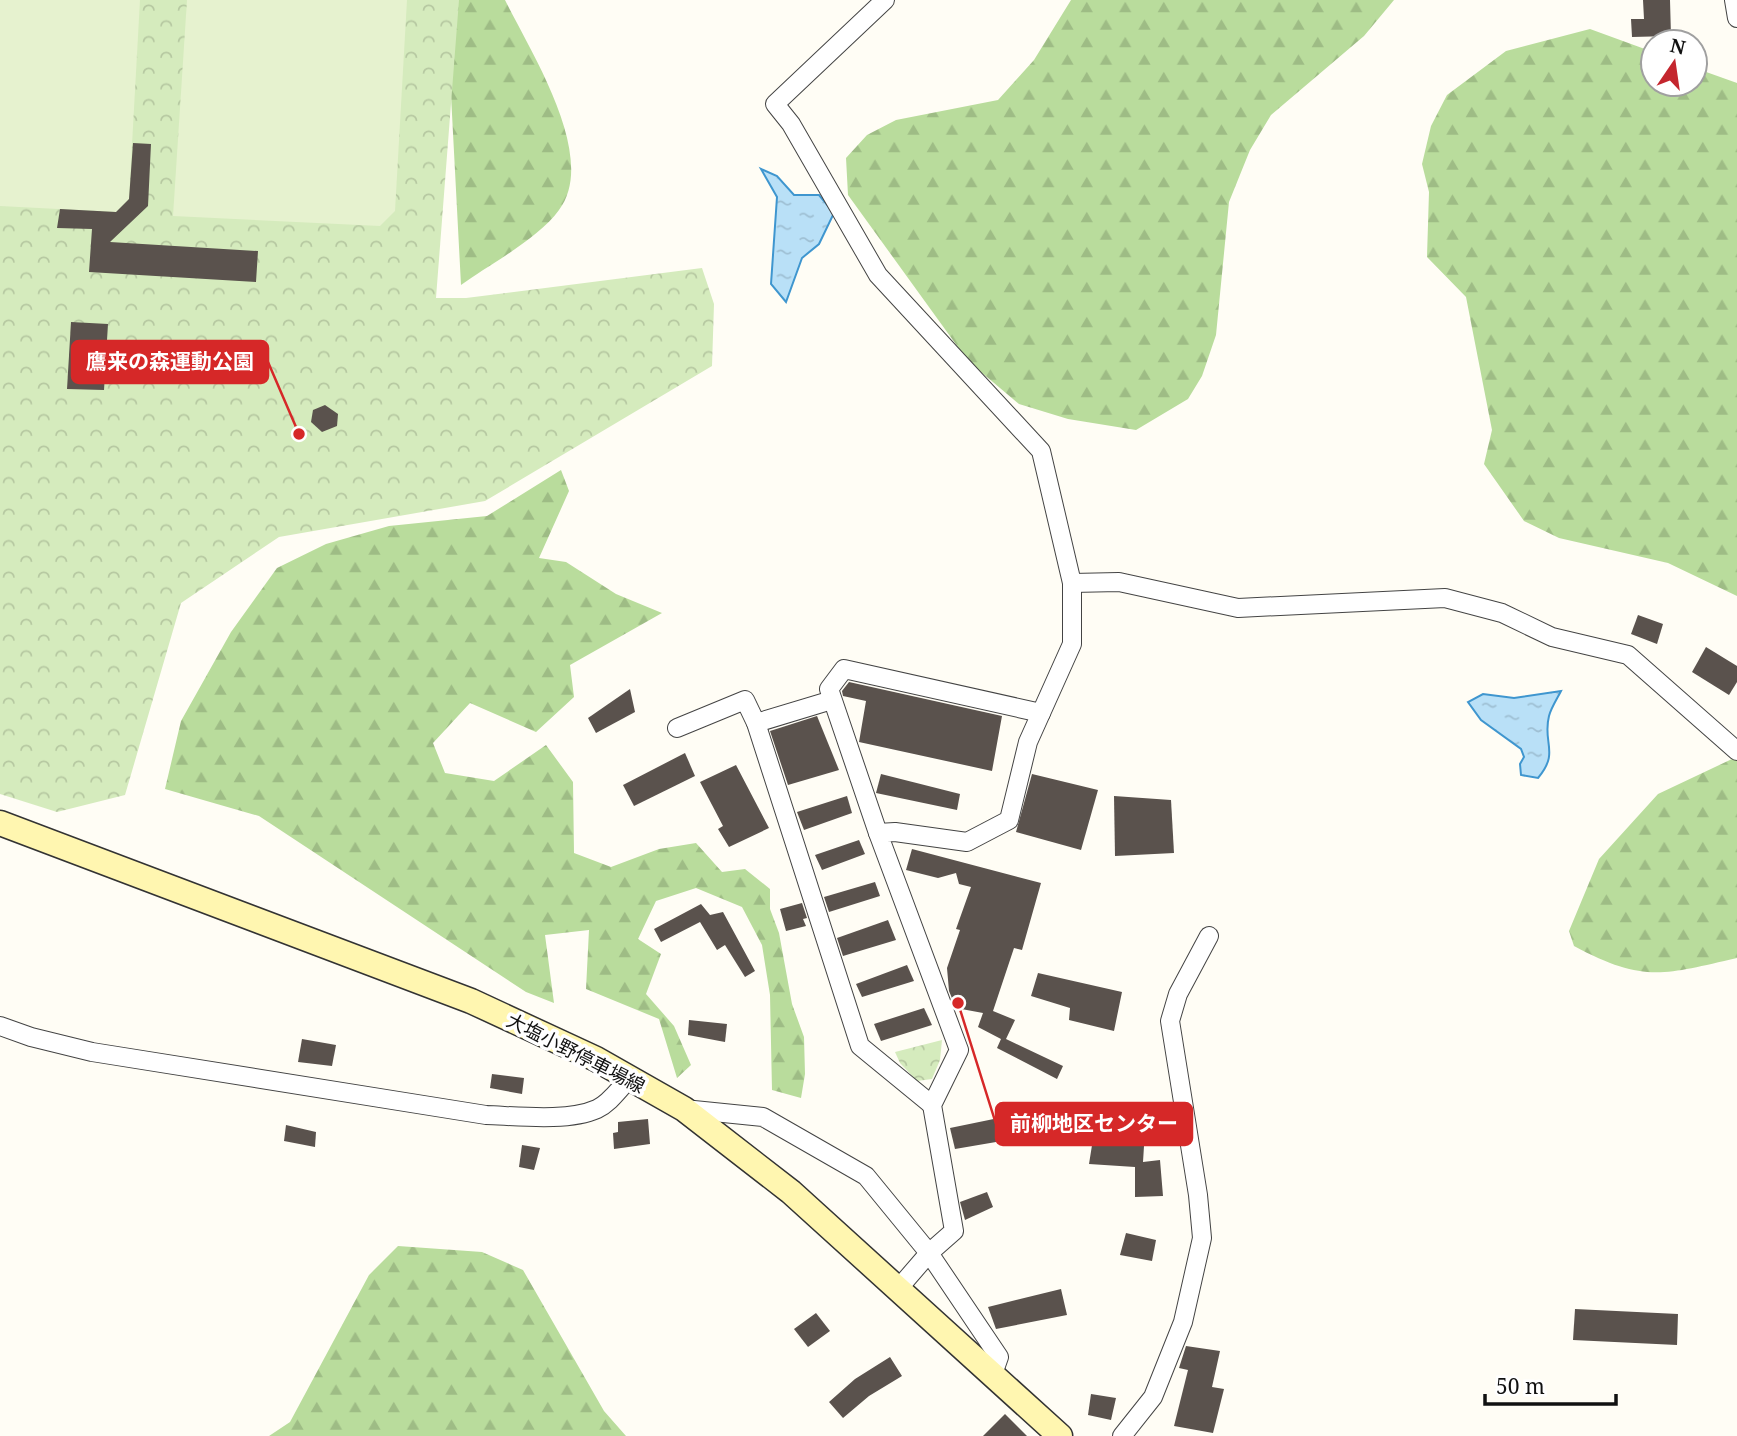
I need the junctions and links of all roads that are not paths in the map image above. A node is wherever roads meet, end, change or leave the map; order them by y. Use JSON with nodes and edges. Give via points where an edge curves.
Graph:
{"nodes":[{"id":1,"x":885,"y":0,"type":"edge"},
{"id":2,"x":1734,"y":0,"type":"edge"},
{"id":3,"x":1737,"y":18,"type":"edge"},
{"id":4,"x":1072,"y":583,"type":"junction"},
{"id":5,"x":832,"y":700,"type":"junction"},
{"id":6,"x":1041,"y":713,"type":"junction"},
{"id":7,"x":756,"y":723,"type":"junction"},
{"id":8,"x":677,"y":727,"type":"dead end"},
{"id":9,"x":1737,"y":751,"type":"edge"},
{"id":10,"x":0,"y":822,"type":"edge"},
{"id":11,"x":878,"y":833,"type":"junction"},
{"id":12,"x":1209,"y":936,"type":"dead end"},
{"id":13,"x":0,"y":1026,"type":"edge"},
{"id":14,"x":629,"y":1079,"type":"junction"},
{"id":15,"x":932,"y":1105,"type":"junction"},
{"id":16,"x":684,"y":1109,"type":"junction"},
{"id":17,"x":929,"y":1253,"type":"junction"},
{"id":18,"x":898,"y":1289,"type":"junction"},
{"id":19,"x":993,"y":1374,"type":"junction"},
{"id":20,"x":1060,"y":1436,"type":"edge"},
{"id":21,"x":1122,"y":1436,"type":"edge"}],
"edges":[{"from":1,"to":4,"type":"street","via":[[775,104],[878,275],[1041,451]]},
{"from":2,"to":3,"type":"street"},
{"from":4,"to":6,"type":"street","via":[[1072,644]]},
{"from":4,"to":9,"type":"street","via":[[1132,584],[1238,608],[1457,601],[1502,613],[1552,637],[1628,656]]},
{"from":5,"to":6,"type":"street","via":[[829,689],[844,669]]},
{"from":5,"to":7,"type":"street"},
{"from":5,"to":11,"type":"street"},
{"from":6,"to":11,"type":"street","via":[[1028,742],[1009,820],[967,842]]},
{"from":7,"to":8,"type":"street","via":[[745,700]]},
{"from":7,"to":15,"type":"street","via":[[860,1045]]},
{"from":10,"to":14,"type":"main road","name":"大塩小野停車場線","via":[[471,1001],[534,1028]]},
{"from":11,"to":15,"type":"street","via":[[959,1050]]},
{"from":12,"to":21,"type":"street","via":[[1178,994],[1170,1021],[1202,1238],[1183,1322],[1168,1360],[1153,1397]]},
{"from":13,"to":14,"type":"street","via":[[92,1052],[486,1115],[538,1117],[595,1110]]},
{"from":14,"to":16,"type":"main road","name":"大塩小野停車場線"},
{"from":15,"to":17,"type":"street","via":[[954,1231]]},
{"from":16,"to":17,"type":"street","via":[[763,1117],[866,1176]]},
{"from":16,"to":18,"type":"main road","name":"大塩小野停車場線","via":[[791,1192]]},
{"from":17,"to":18,"type":"street"},
{"from":17,"to":19,"type":"street","via":[[999,1357]]},
{"from":18,"to":19,"type":"main road","name":"大塩小野停車場線"},
{"from":19,"to":20,"type":"main road","name":"大塩小野停車場線"}]}
